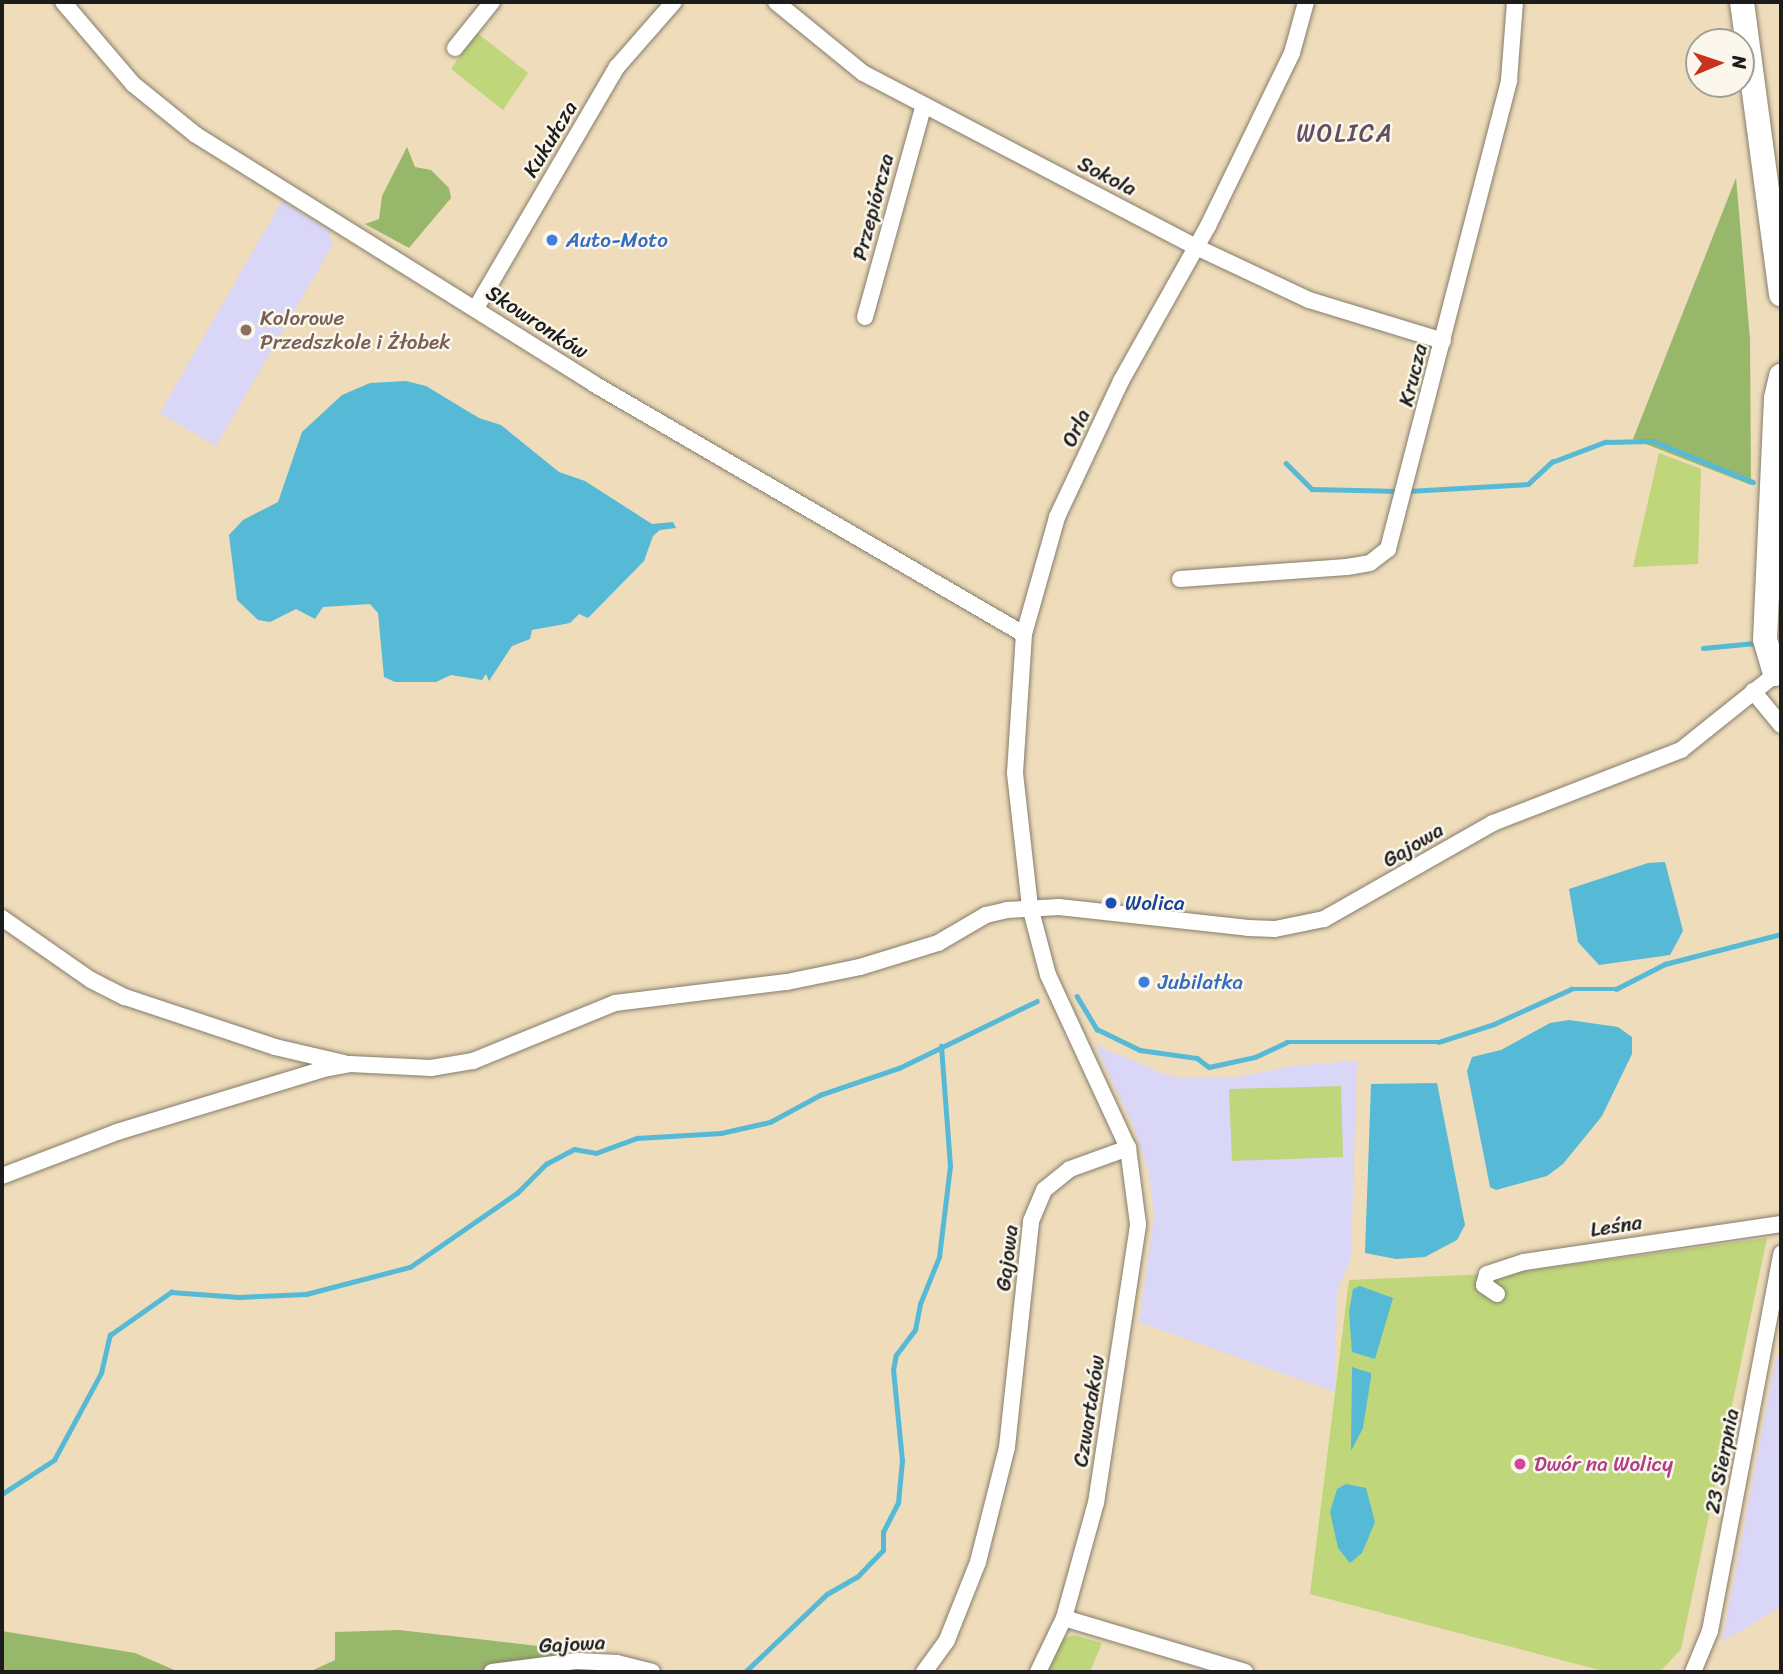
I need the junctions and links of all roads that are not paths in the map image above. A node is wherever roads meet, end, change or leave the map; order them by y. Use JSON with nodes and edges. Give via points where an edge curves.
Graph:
{"nodes":[{"id":1,"x":63,"y":2,"type":"edge"},
{"id":2,"x":492,"y":2,"type":"edge"},
{"id":3,"x":674,"y":2,"type":"edge"},
{"id":4,"x":776,"y":2,"type":"edge"},
{"id":5,"x":1306,"y":2,"type":"edge"},
{"id":6,"x":1515,"y":2,"type":"edge"},
{"id":7,"x":1742,"y":2,"type":"edge"},
{"id":8,"x":455,"y":48,"type":"dead end"},
{"id":9,"x":923,"y":108,"type":"junction"},
{"id":10,"x":1196,"y":247,"type":"junction"},
{"id":11,"x":1781,"y":293,"type":"edge"},
{"id":12,"x":476,"y":308,"type":"junction"},
{"id":13,"x":865,"y":317,"type":"dead end"},
{"id":14,"x":1443,"y":341,"type":"junction"},
{"id":15,"x":1781,"y":376,"type":"edge"},
{"id":16,"x":1180,"y":579,"type":"dead end"},
{"id":17,"x":1024,"y":634,"type":"junction"},
{"id":18,"x":1778,"y":671,"type":"edge"},
{"id":19,"x":1753,"y":691,"type":"junction"},
{"id":20,"x":1781,"y":725,"type":"edge"},
{"id":21,"x":1030,"y":907,"type":"junction"},
{"id":22,"x":2,"y":918,"type":"edge"},
{"id":23,"x":350,"y":1064,"type":"junction"},
{"id":24,"x":1128,"y":1148,"type":"junction"},
{"id":25,"x":2,"y":1177,"type":"edge"},
{"id":26,"x":1781,"y":1224,"type":"edge"},
{"id":27,"x":1781,"y":1254,"type":"edge"},
{"id":28,"x":1497,"y":1294,"type":"dead end"},
{"id":29,"x":1064,"y":1618,"type":"junction"},
{"id":30,"x":492,"y":1672,"type":"edge"},
{"id":31,"x":652,"y":1672,"type":"edge"},
{"id":32,"x":924,"y":1672,"type":"edge"},
{"id":33,"x":1038,"y":1672,"type":"edge"},
{"id":34,"x":1245,"y":1672,"type":"edge"},
{"id":35,"x":1693,"y":1672,"type":"edge"}],
"edges":[{"from":1,"to":12,"type":"street","name":"Skowronków","via":[[133,84],[196,135]]},
{"from":2,"to":8,"type":"street"},
{"from":3,"to":12,"type":"street","name":"Kukułcza","via":[[617,67]]},
{"from":4,"to":9,"type":"street","name":"Sokola","via":[[863,73]]},
{"from":5,"to":10,"type":"street","name":"Orla","via":[[1292,53]]},
{"from":6,"to":14,"type":"street","name":"Krucza","via":[[1508,80]]},
{"from":7,"to":11,"type":"main road"},
{"from":9,"to":10,"type":"street","name":"Sokola"},
{"from":9,"to":13,"type":"street","name":"Przepiórcza"},
{"from":10,"to":14,"type":"street","name":"Sokola","via":[[1309,300]]},
{"from":10,"to":17,"type":"street","name":"Orla","via":[[1121,381],[1057,517]]},
{"from":12,"to":17,"type":"street","name":"Skowronków","via":[[594,384]]},
{"from":14,"to":16,"type":"street","name":"Krucza","via":[[1388,549],[1370,563]]},
{"from":15,"to":18,"type":"main road","via":[[1776,398],[1765,640]]},
{"from":17,"to":21,"type":"street","name":"Orla","via":[[1015,773]]},
{"from":18,"to":19,"type":"street","name":"Gajowa"},
{"from":19,"to":20,"type":"street"},
{"from":19,"to":21,"type":"street","name":"Gajowa","via":[[1672,755],[1493,823],[1324,919],[1275,929],[1248,928]]},
{"from":21,"to":23,"type":"street","name":"Gajowa","via":[[986,915],[939,943],[818,977],[615,1003],[486,1057],[431,1068]]},
{"from":21,"to":24,"type":"street","via":[[1057,994]]},
{"from":22,"to":23,"type":"street","via":[[91,980],[125,997],[275,1047]]},
{"from":23,"to":25,"type":"street","via":[[117,1132]]},
{"from":24,"to":29,"type":"street","name":"Czwartaków","via":[[1138,1224],[1096,1503]]},
{"from":24,"to":32,"type":"street","name":"Gajowa","via":[[1070,1169],[1044,1190],[1031,1221],[1007,1447],[978,1562],[947,1640]]},
{"from":26,"to":28,"type":"street","name":"Leśna","via":[[1524,1262],[1487,1274],[1484,1285]]},
{"from":27,"to":35,"type":"street","name":"23 Sierpnia","via":[[1710,1631]]},
{"from":29,"to":33,"type":"street","name":"Czwartaków"},
{"from":29,"to":34,"type":"street"},
{"from":30,"to":31,"type":"street","name":"Gajowa","via":[[577,1661],[617,1663]]}]}
